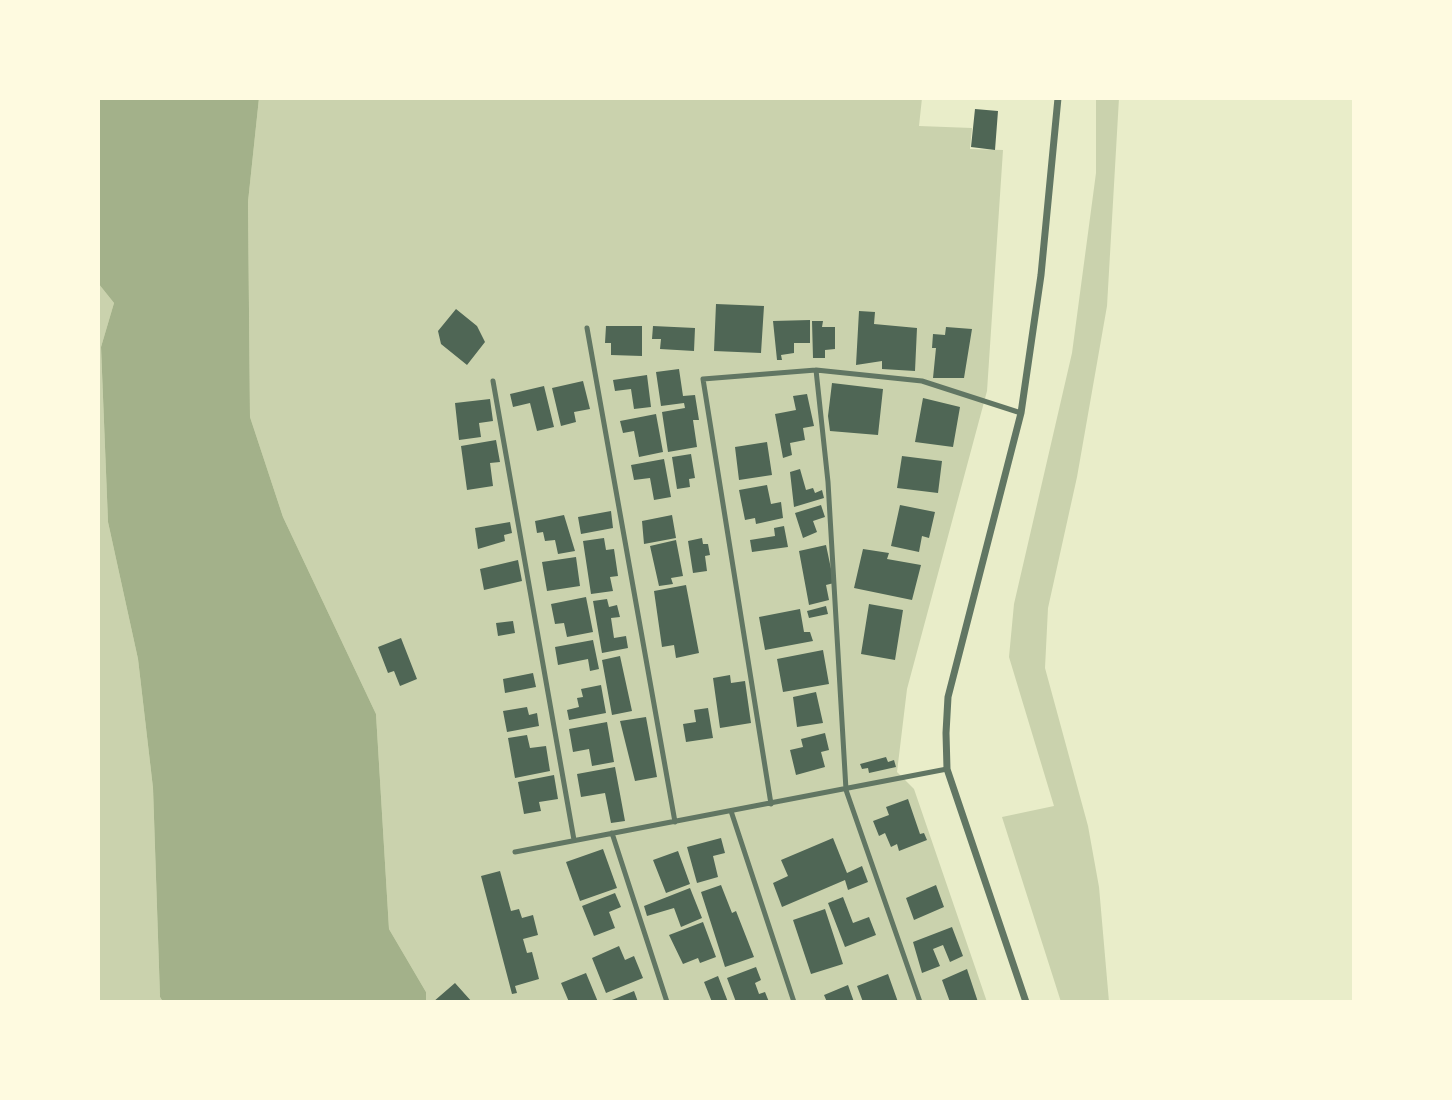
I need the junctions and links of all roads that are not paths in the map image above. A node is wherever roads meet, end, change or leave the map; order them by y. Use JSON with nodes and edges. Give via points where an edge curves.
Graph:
{"nodes":[{"id":1,"x":1058,"y":98,"type":"edge"},
{"id":2,"x":587,"y":328,"type":"dead end"},
{"id":3,"x":816,"y":370,"type":"junction"},
{"id":4,"x":493,"y":381,"type":"dead end"},
{"id":5,"x":1021,"y":413,"type":"junction"},
{"id":6,"x":947,"y":769,"type":"junction"},
{"id":7,"x":846,"y":790,"type":"junction"},
{"id":8,"x":772,"y":804,"type":"junction"},
{"id":9,"x":731,"y":811,"type":"junction"},
{"id":10,"x":674,"y":822,"type":"junction"},
{"id":11,"x":612,"y":833,"type":"junction"},
{"id":12,"x":575,"y":840,"type":"junction"},
{"id":13,"x":515,"y":852,"type":"dead end"},
{"id":14,"x":667,"y":1002,"type":"edge"},
{"id":15,"x":794,"y":1002,"type":"edge"},
{"id":16,"x":920,"y":1002,"type":"edge"},
{"id":17,"x":1026,"y":1002,"type":"edge"}],
"edges":[{"from":1,"to":5,"type":"street","via":[[1041,275]]},
{"from":2,"to":10,"type":"lane"},
{"from":3,"to":5,"type":"lane","via":[[922,381]]},
{"from":3,"to":7,"type":"lane","via":[[828,481]]},
{"from":3,"to":8,"type":"lane","via":[[704,379]]},
{"from":4,"to":12,"type":"lane"},
{"from":5,"to":6,"type":"street","via":[[948,697]]},
{"from":6,"to":7,"type":"lane"},
{"from":6,"to":17,"type":"street"},
{"from":7,"to":8,"type":"lane"},
{"from":7,"to":16,"type":"lane"},
{"from":8,"to":9,"type":"lane"},
{"from":9,"to":10,"type":"lane"},
{"from":9,"to":15,"type":"lane"},
{"from":10,"to":11,"type":"lane"},
{"from":11,"to":12,"type":"lane"},
{"from":11,"to":14,"type":"lane"},
{"from":12,"to":13,"type":"lane"}]}
